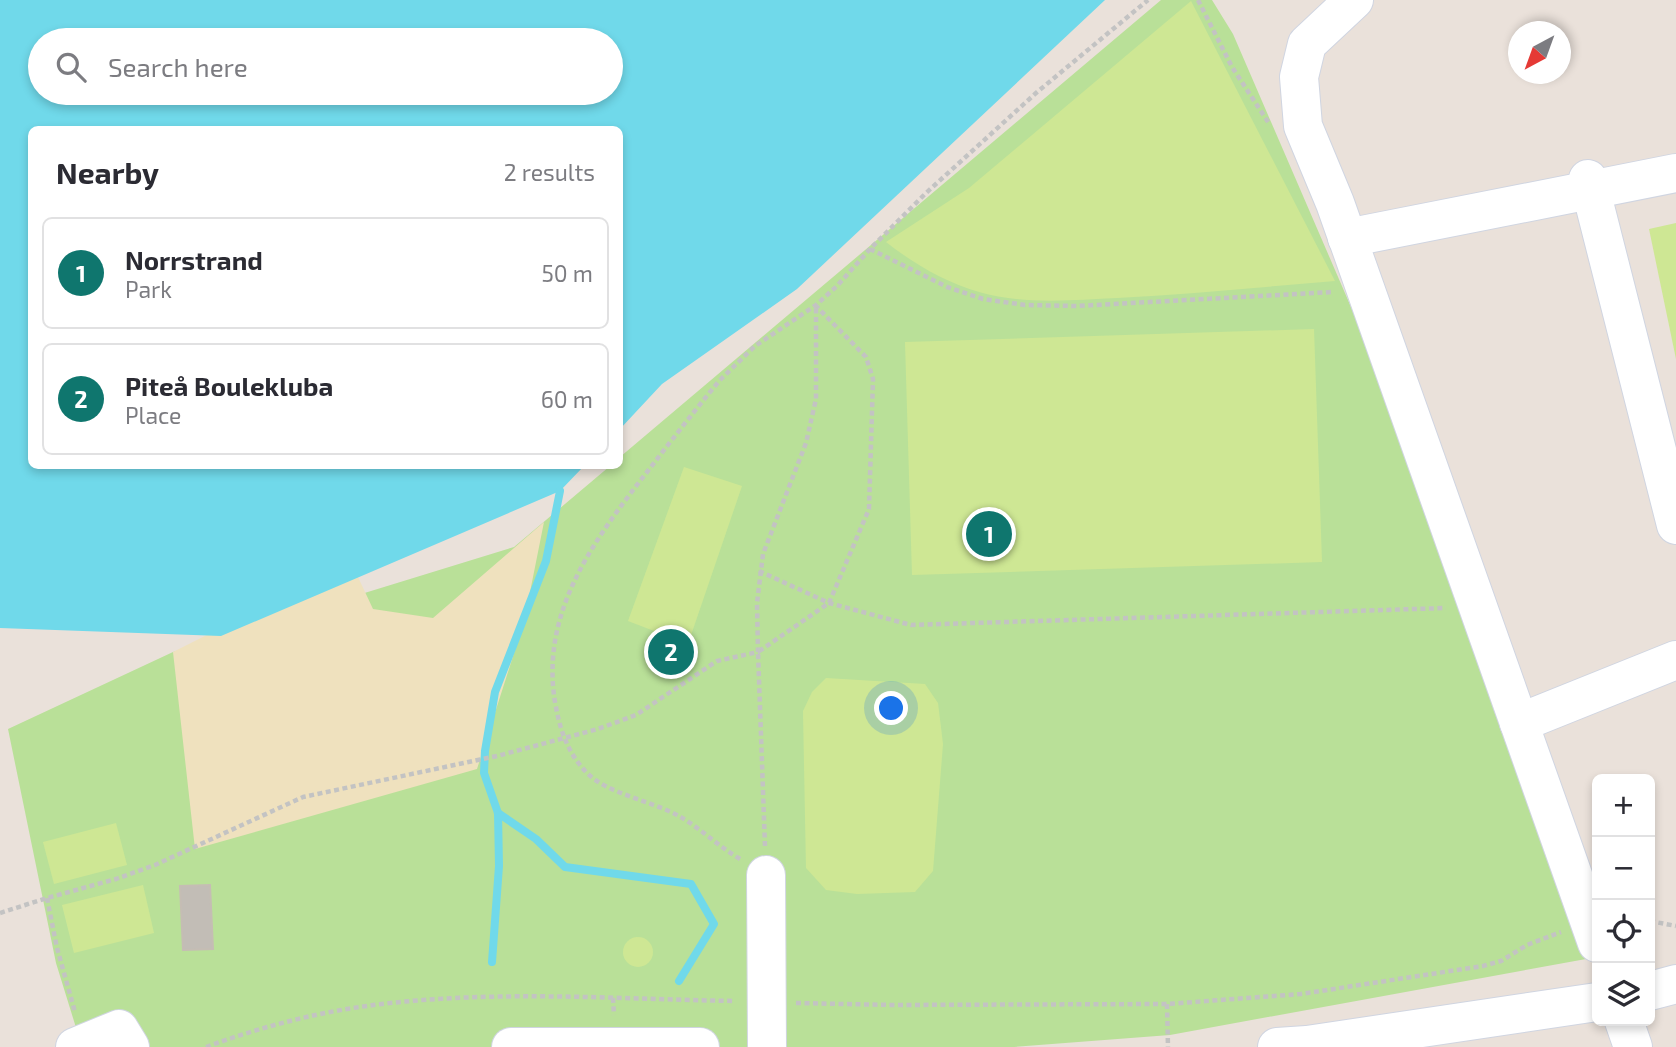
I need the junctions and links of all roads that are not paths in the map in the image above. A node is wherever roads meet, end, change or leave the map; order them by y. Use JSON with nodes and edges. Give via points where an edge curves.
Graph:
{"nodes":[{"id":1,"x":1354,"y":0,"type":"edge"},
{"id":2,"x":1676,"y":173,"type":"edge"},
{"id":3,"x":1589,"y":184,"type":"junction"},
{"id":4,"x":1347,"y":237,"type":"junction"},
{"id":5,"x":1676,"y":525,"type":"edge"},
{"id":6,"x":1676,"y":660,"type":"edge"},
{"id":7,"x":1519,"y":723,"type":"junction"},
{"id":8,"x":766,"y":875,"type":"road end"},
{"id":9,"x":1575,"y":929,"type":"edge"},
{"id":10,"x":1676,"y":984,"type":"edge"},
{"id":11,"x":1655,"y":990,"type":"edge"},
{"id":12,"x":1592,"y":1003,"type":"edge"},
{"id":13,"x":1626,"y":1026,"type":"edge"},
{"id":14,"x":1349,"y":1043,"type":"edge"},
{"id":15,"x":80,"y":1045,"type":"edge"},
{"id":16,"x":130,"y":1047,"type":"edge"},
{"id":17,"x":511,"y":1047,"type":"edge"},
{"id":18,"x":642,"y":1047,"type":"edge"},
{"id":19,"x":700,"y":1047,"type":"edge"},
{"id":20,"x":767,"y":1047,"type":"edge"},
{"id":21,"x":1277,"y":1047,"type":"edge"},
{"id":22,"x":1633,"y":1047,"type":"edge"}],
"edges":[{"from":1,"to":4,"type":"street","via":[[1307,44],[1299,76],[1303,125]]},
{"from":2,"to":3,"type":"street"},
{"from":3,"to":4,"type":"street"},
{"from":3,"to":5,"type":"street"},
{"from":4,"to":7,"type":"street","via":[[1456,612]]},
{"from":6,"to":7,"type":"street"},
{"from":7,"to":9,"type":"street"},
{"from":8,"to":20,"type":"street"},
{"from":10,"to":11,"type":"street"},
{"from":12,"to":14,"type":"street"},
{"from":13,"to":22,"type":"street"},
{"from":14,"to":21,"type":"street"},
{"from":15,"to":16,"type":"street","via":[[119,1029]]},
{"from":17,"to":18,"type":"street"},
{"from":18,"to":19,"type":"street"}]}
